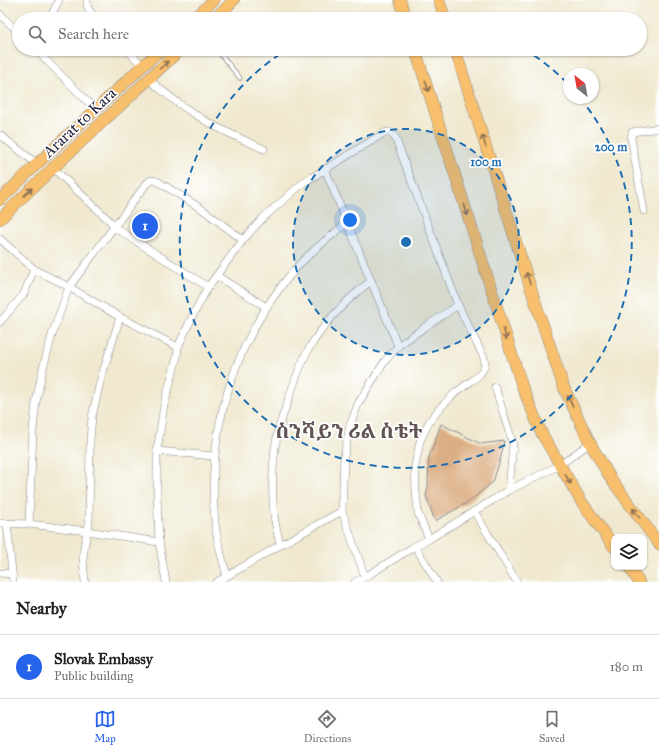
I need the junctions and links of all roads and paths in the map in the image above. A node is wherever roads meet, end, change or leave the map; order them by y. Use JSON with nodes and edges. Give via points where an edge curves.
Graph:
{"nodes":[{"id":1,"x":59,"y":0,"type":"edge"},
{"id":2,"x":79,"y":0,"type":"edge"},
{"id":3,"x":214,"y":0,"type":"edge"},
{"id":4,"x":234,"y":0,"type":"edge"},
{"id":5,"x":400,"y":0,"type":"edge"},
{"id":6,"x":439,"y":0,"type":"edge"},
{"id":7,"x":87,"y":3,"type":"edge"},
{"id":8,"x":53,"y":12,"type":"edge"},
{"id":9,"x":201,"y":12,"type":"edge"},
{"id":10,"x":221,"y":12,"type":"edge"},
{"id":11,"x":404,"y":12,"type":"edge"},
{"id":12,"x":443,"y":12,"type":"edge"},
{"id":13,"x":0,"y":14,"type":"edge"},
{"id":14,"x":12,"y":26,"type":"edge"},
{"id":15,"x":42,"y":56,"type":"edge"},
{"id":16,"x":133,"y":56,"type":"edge"},
{"id":17,"x":154,"y":56,"type":"edge"},
{"id":18,"x":174,"y":56,"type":"edge"},
{"id":19,"x":222,"y":56,"type":"edge"},
{"id":20,"x":417,"y":56,"type":"edge"},
{"id":21,"x":457,"y":56,"type":"edge"},
{"id":22,"x":143,"y":66,"type":"junction"},
{"id":23,"x":240,"y":78,"type":"dead end"},
{"id":24,"x":148,"y":79,"type":"junction"},
{"id":25,"x":121,"y":87,"type":"junction"},
{"id":26,"x":131,"y":96,"type":"junction"},
{"id":27,"x":96,"y":110,"type":"junction"},
{"id":28,"x":659,"y":128,"type":"edge"},
{"id":29,"x":0,"y":135,"type":"edge"},
{"id":30,"x":264,"y":149,"type":"dead end"},
{"id":31,"x":37,"y":164,"type":"junction"},
{"id":32,"x":53,"y":168,"type":"junction"},
{"id":33,"x":325,"y":169,"type":"junction"},
{"id":34,"x":0,"y":200,"type":"edge"},
{"id":35,"x":644,"y":211,"type":"dead end"},
{"id":36,"x":0,"y":219,"type":"edge"},
{"id":37,"x":347,"y":223,"type":"junction"},
{"id":38,"x":114,"y":227,"type":"junction"},
{"id":39,"x":0,"y":239,"type":"edge"},
{"id":40,"x":243,"y":240,"type":"junction"},
{"id":41,"x":34,"y":269,"type":"junction"},
{"id":42,"x":217,"y":276,"type":"junction"},
{"id":43,"x":371,"y":281,"type":"junction"},
{"id":44,"x":69,"y":287,"type":"junction"},
{"id":45,"x":208,"y":287,"type":"junction"},
{"id":46,"x":458,"y":305,"type":"junction"},
{"id":47,"x":266,"y":308,"type":"junction"},
{"id":48,"x":120,"y":317,"type":"junction"},
{"id":49,"x":0,"y":322,"type":"edge"},
{"id":50,"x":398,"y":346,"type":"junction"},
{"id":51,"x":178,"y":347,"type":"junction"},
{"id":52,"x":495,"y":387,"type":"dead end"},
{"id":53,"x":590,"y":443,"type":"junction"},
{"id":54,"x":157,"y":451,"type":"junction"},
{"id":55,"x":214,"y":456,"type":"junction"},
{"id":56,"x":560,"y":465,"type":"junction"},
{"id":57,"x":509,"y":490,"type":"junction"},
{"id":58,"x":342,"y":511,"type":"junction"},
{"id":59,"x":474,"y":511,"type":"junction"},
{"id":60,"x":3,"y":523,"type":"edge"},
{"id":61,"x":29,"y":524,"type":"junction"},
{"id":62,"x":87,"y":531,"type":"junction"},
{"id":63,"x":429,"y":539,"type":"junction"},
{"id":64,"x":159,"y":542,"type":"junction"},
{"id":65,"x":611,"y":543,"type":"edge"},
{"id":66,"x":659,"y":544,"type":"edge"},
{"id":67,"x":280,"y":545,"type":"junction"},
{"id":68,"x":415,"y":546,"type":"junction"},
{"id":69,"x":631,"y":570,"type":"edge"},
{"id":70,"x":0,"y":572,"type":"edge"},
{"id":71,"x":12,"y":574,"type":"junction"},
{"id":72,"x":227,"y":576,"type":"junction"},
{"id":73,"x":365,"y":577,"type":"junction"},
{"id":74,"x":13,"y":582,"type":"edge"},
{"id":75,"x":84,"y":582,"type":"edge"},
{"id":76,"x":166,"y":582,"type":"edge"},
{"id":77,"x":217,"y":582,"type":"edge"},
{"id":78,"x":355,"y":582,"type":"edge"},
{"id":79,"x":437,"y":582,"type":"edge"},
{"id":80,"x":517,"y":582,"type":"edge"},
{"id":81,"x":639,"y":582,"type":"edge"}],
"edges":[{"from":1,"to":8,"type":"street"},
{"from":2,"to":7,"type":"street"},
{"from":3,"to":9,"type":"main road"},
{"from":4,"to":10,"type":"main road"},
{"from":5,"to":11,"type":"main road"},
{"from":6,"to":12,"type":"main road"},
{"from":13,"to":14,"type":"street"},
{"from":15,"to":27,"type":"street"},
{"from":16,"to":22,"type":"street"},
{"from":17,"to":22,"type":"main road","name":"Ararat to Kara"},
{"from":24,"to":18,"type":"main road","name":"Ararat to Kara","one_way":true},
{"from":19,"to":23,"type":"lane"},
{"from":20,"to":56,"type":"main road","one_way":true,"via":[[522,386],[541,432]]},
{"from":53,"to":21,"type":"main road","one_way":true,"via":[[553,358]]},
{"from":22,"to":25,"type":"main road","name":"Ararat to Kara"},
{"from":24,"to":26,"type":"main road","name":"Ararat to Kara"},
{"from":24,"to":30,"type":"street","via":[[210,124]]},
{"from":25,"to":26,"type":"main road"},
{"from":25,"to":27,"type":"main road","name":"Ararat to Kara"},
{"from":26,"to":32,"type":"main road","name":"Ararat to Kara"},
{"from":27,"to":31,"type":"main road","name":"Ararat to Kara"},
{"from":28,"to":35,"type":"street","via":[[636,130],[631,134]]},
{"from":29,"to":31,"type":"street"},
{"from":31,"to":34,"type":"main road","name":"Ararat to Kara"},
{"from":36,"to":32,"type":"main road","name":"Ararat to Kara","one_way":true},
{"from":32,"to":38,"type":"street"},
{"from":33,"to":37,"type":"street"},
{"from":33,"to":40,"type":"street","via":[[283,200]]},
{"from":33,"to":46,"type":"street","via":[[384,133],[389,132],[395,137]]},
{"from":37,"to":43,"type":"street"},
{"from":37,"to":47,"type":"street","via":[[298,266]]},
{"from":38,"to":40,"type":"street","via":[[151,180],[157,181],[202,209]]},
{"from":38,"to":44,"type":"street"},
{"from":38,"to":45,"type":"street"},
{"from":39,"to":41,"type":"street"},
{"from":40,"to":42,"type":"street"},
{"from":41,"to":44,"type":"street"},
{"from":41,"to":49,"type":"street","via":[[24,294]]},
{"from":42,"to":45,"type":"street"},
{"from":42,"to":47,"type":"street"},
{"from":43,"to":50,"type":"street"},
{"from":43,"to":67,"type":"street","via":[[345,302],[318,334],[294,381],[275,447],[273,498]]},
{"from":44,"to":48,"type":"street"},
{"from":44,"to":61,"type":"street","via":[[53,332],[36,402]]},
{"from":45,"to":51,"type":"street"},
{"from":46,"to":50,"type":"street"},
{"from":46,"to":63,"type":"street","via":[[484,358],[485,366],[474,380],[456,392],[440,408],[429,422],[420,442],[415,466],[418,513]]},
{"from":47,"to":55,"type":"street","via":[[246,343],[233,375],[223,408]]},
{"from":48,"to":51,"type":"street"},
{"from":48,"to":62,"type":"street","via":[[92,417]]},
{"from":50,"to":58,"type":"street","via":[[374,377],[359,402],[350,425],[344,456]]},
{"from":51,"to":54,"type":"street","via":[[164,405]]},
{"from":52,"to":57,"type":"street","via":[[513,444]]},
{"from":53,"to":56,"type":"street"},
{"from":66,"to":53,"type":"main road","one_way":true,"via":[[612,479]]},
{"from":54,"to":55,"type":"street"},
{"from":54,"to":64,"type":"street"},
{"from":55,"to":72,"type":"street","via":[[215,523]]},
{"from":56,"to":57,"type":"street"},
{"from":56,"to":65,"type":"main road","one_way":true,"via":[[581,501]]},
{"from":57,"to":59,"type":"street"},
{"from":58,"to":67,"type":"street"},
{"from":58,"to":73,"type":"street"},
{"from":59,"to":63,"type":"street"},
{"from":59,"to":80,"type":"street"},
{"from":60,"to":61,"type":"street"},
{"from":60,"to":71,"type":"street"},
{"from":61,"to":62,"type":"street"},
{"from":62,"to":64,"type":"street"},
{"from":62,"to":75,"type":"street","via":[[83,558]]},
{"from":63,"to":68,"type":"street"},
{"from":64,"to":76,"type":"street"},
{"from":67,"to":72,"type":"street"},
{"from":68,"to":73,"type":"street"},
{"from":68,"to":79,"type":"street"},
{"from":69,"to":81,"type":"main road"},
{"from":70,"to":71,"type":"street"},
{"from":71,"to":74,"type":"street"},
{"from":72,"to":77,"type":"street"},
{"from":73,"to":78,"type":"street"}]}
